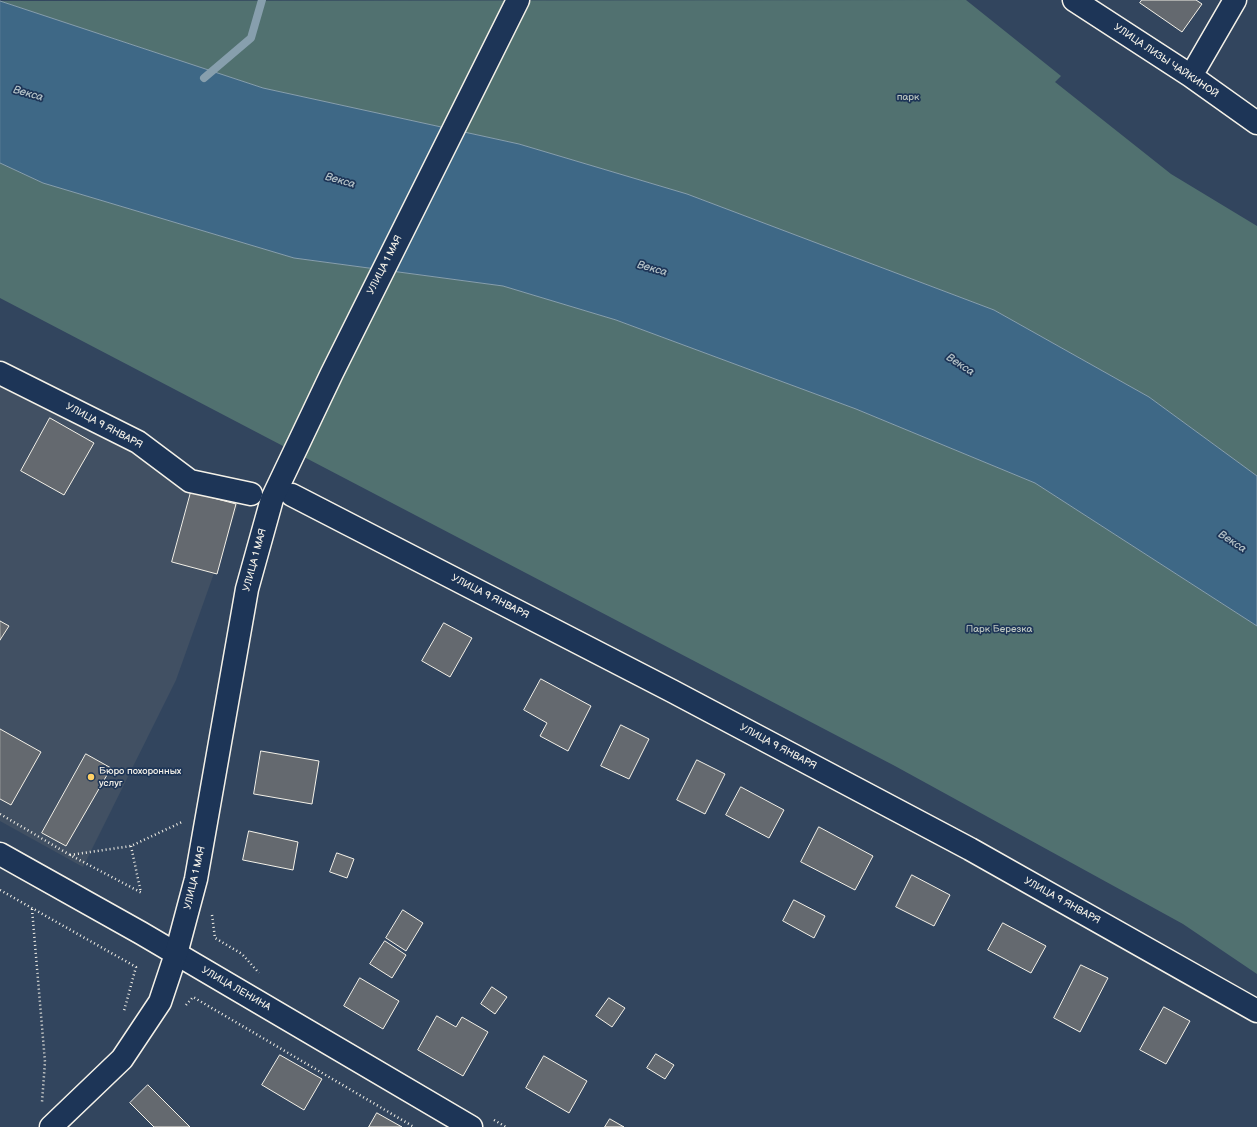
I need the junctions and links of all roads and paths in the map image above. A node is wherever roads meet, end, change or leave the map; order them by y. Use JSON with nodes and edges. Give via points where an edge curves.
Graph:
{"nodes":[{"id":1,"x":1074,"y":0,"type":"edge"},
{"id":2,"x":1235,"y":0,"type":"edge"},
{"id":3,"x":516,"y":3,"type":"edge"},
{"id":4,"x":1191,"y":76,"type":"junction"},
{"id":5,"x":1257,"y":123,"type":"edge"},
{"id":6,"x":0,"y":373,"type":"edge"},
{"id":7,"x":251,"y":494,"type":"dead end"},
{"id":8,"x":292,"y":495,"type":"dead end"},
{"id":9,"x":0,"y":814,"type":"edge"},
{"id":10,"x":0,"y":854,"type":"edge"},
{"id":11,"x":70,"y":855,"type":"junction"},
{"id":12,"x":0,"y":890,"type":"edge"},
{"id":13,"x":212,"y":908,"type":"dead end"},
{"id":14,"x":32,"y":909,"type":"junction"},
{"id":15,"x":176,"y":954,"type":"junction"},
{"id":16,"x":261,"y":976,"type":"dead end"},
{"id":17,"x":193,"y":997,"type":"dead end"},
{"id":18,"x":1257,"y":1011,"type":"edge"},
{"id":19,"x":122,"y":1015,"type":"dead end"},
{"id":20,"x":46,"y":1118,"type":"edge"},
{"id":21,"x":492,"y":1119,"type":"dead end"},
{"id":22,"x":414,"y":1127,"type":"edge"},
{"id":23,"x":471,"y":1127,"type":"edge"},
{"id":24,"x":506,"y":1127,"type":"edge"}],
"edges":[{"from":1,"to":4,"type":"street","name":"УЛИЦА ЛИЗЫ ЧАЙКИНОЙ"},
{"from":2,"to":4,"type":"street"},
{"from":3,"to":15,"type":"street","name":"УЛИЦА 1 МАЯ","via":[[272,499],[249,581],[196,879]]},
{"from":4,"to":5,"type":"street","name":"УЛИЦА ЛИЗЫ ЧАЙКИНОЙ"},
{"from":6,"to":7,"type":"street","name":"УЛИЦА 9 ЯНВАРЯ","via":[[138,442],[190,481]]},
{"from":8,"to":18,"type":"street","name":"УЛИЦА 9 ЯНВАРЯ","via":[[672,691],[970,849]]},
{"from":9,"to":11,"type":"path"},
{"from":10,"to":15,"type":"street","name":"УЛИЦА ЛЕНИНА"},
{"from":11,"to":11,"type":"path","via":[[131,846],[142,893],[96,869]]},
{"from":12,"to":14,"type":"path"},
{"from":13,"to":16,"type":"path","via":[[215,938],[242,954]]},
{"from":14,"to":19,"type":"path","via":[[136,967]]},
{"from":14,"to":20,"type":"path","via":[[45,1062]]},
{"from":15,"to":20,"type":"street","name":"УЛИЦА 1 МАЯ","via":[[160,1002],[122,1059]]},
{"from":15,"to":23,"type":"street","name":"УЛИЦА ЛЕНИНА"},
{"from":17,"to":22,"type":"path"},
{"from":21,"to":24,"type":"path"}]}
